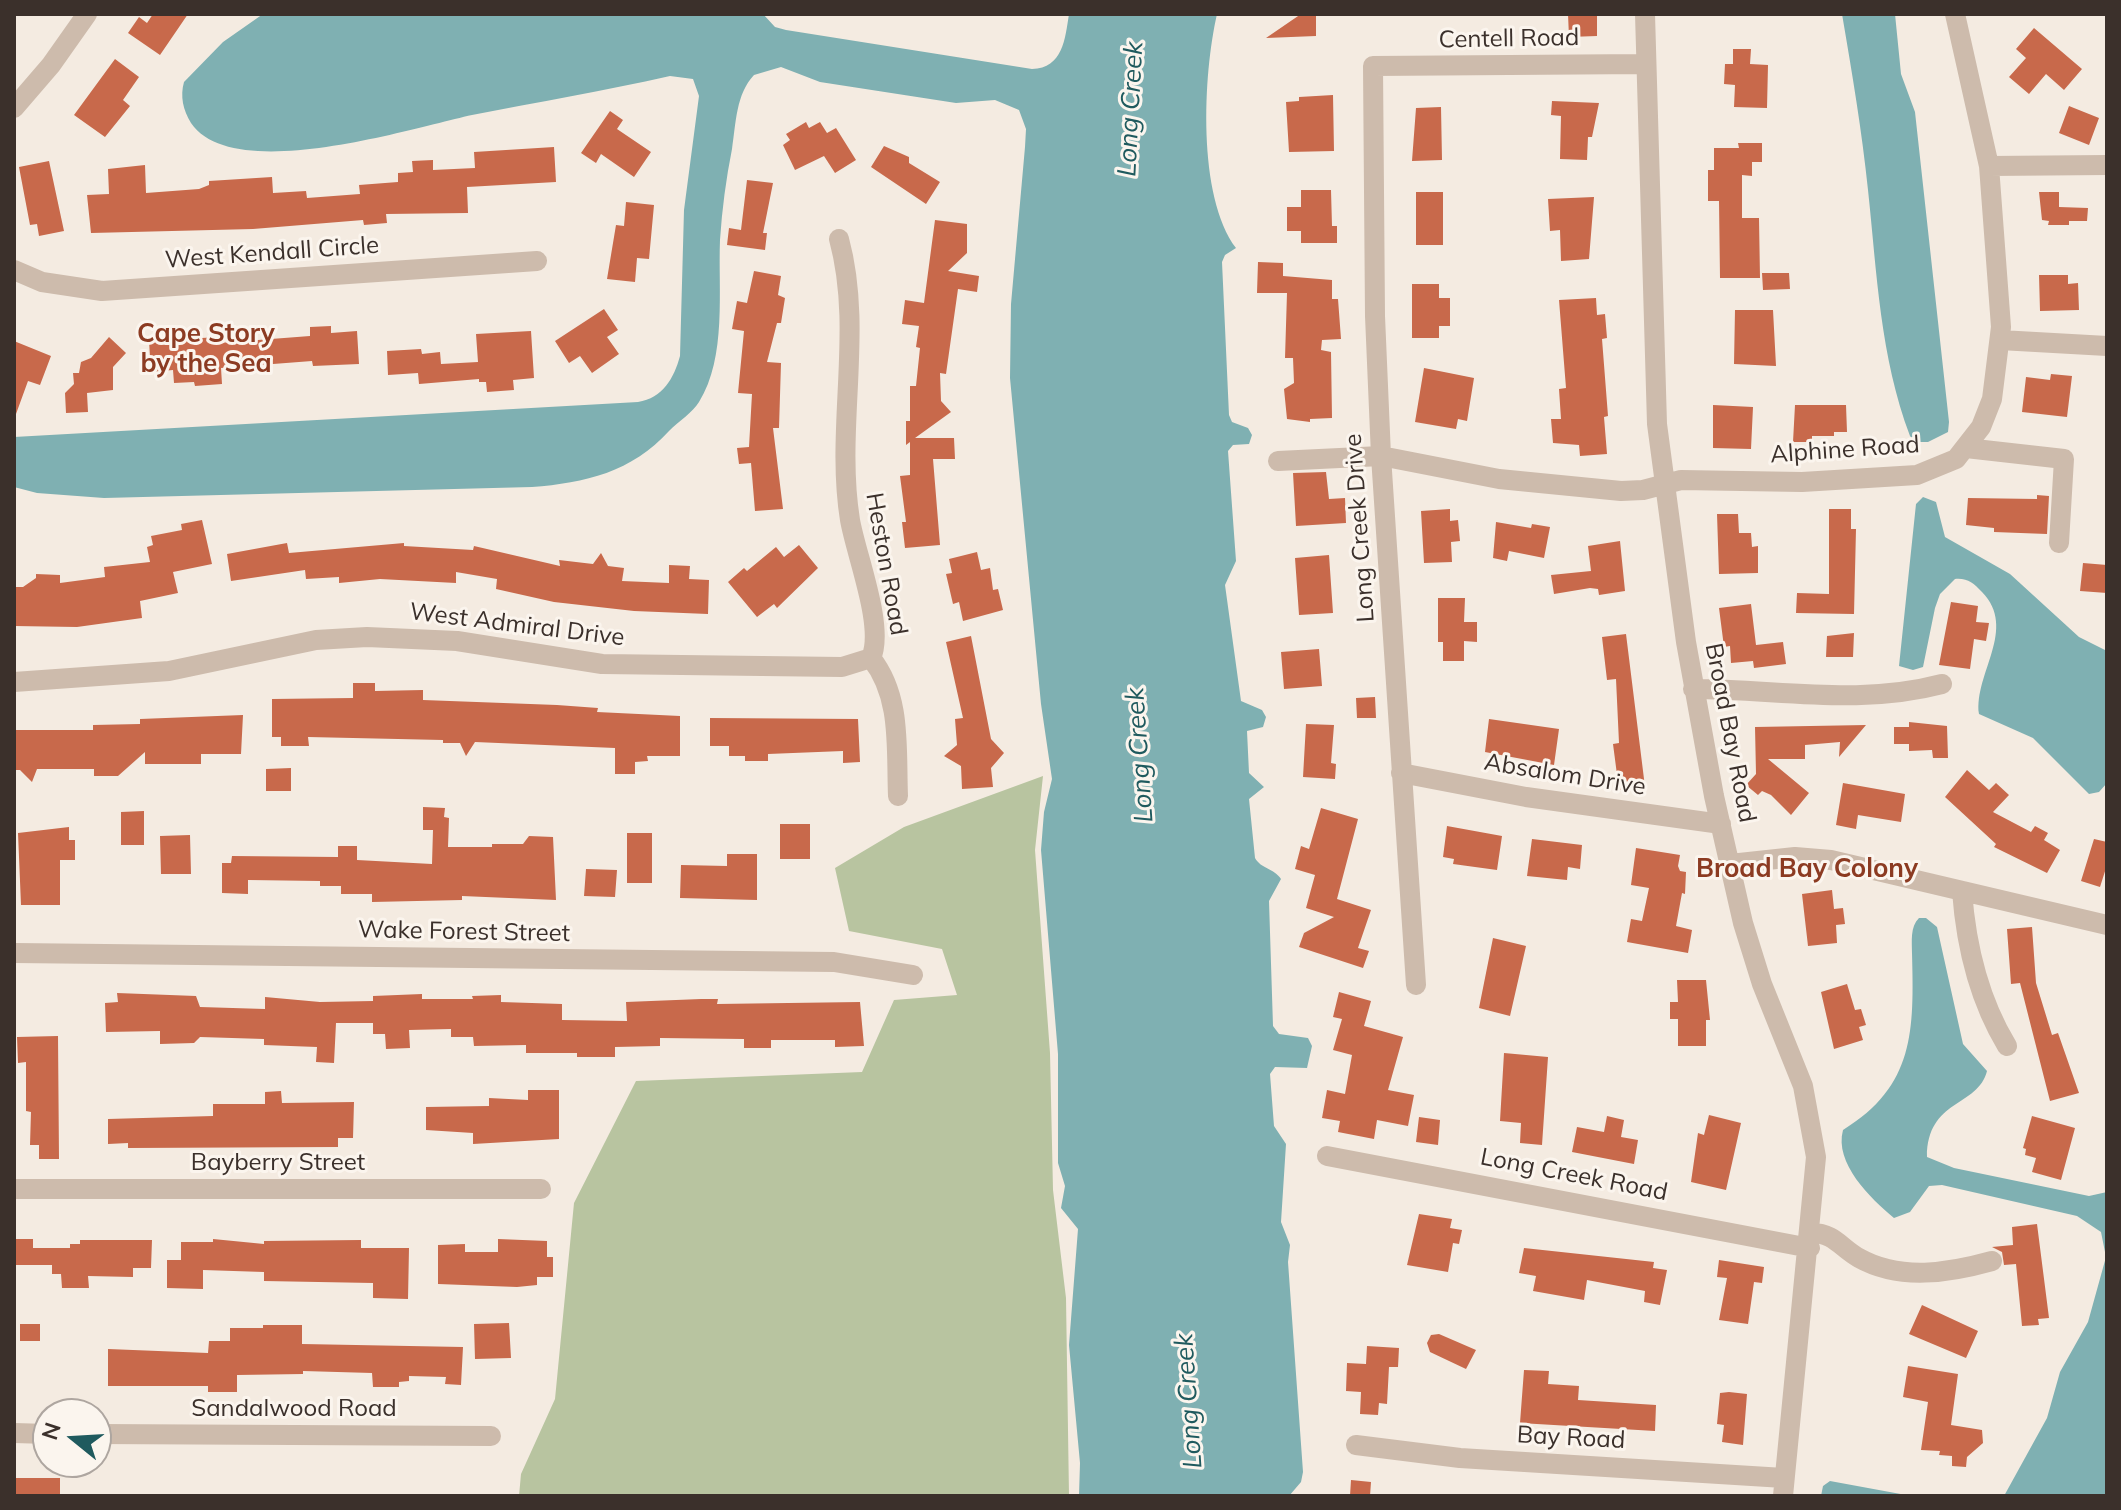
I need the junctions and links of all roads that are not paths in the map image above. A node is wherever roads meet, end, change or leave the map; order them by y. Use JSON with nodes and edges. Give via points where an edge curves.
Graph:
{"nodes":[{"id":1,"x":87,"y":14,"type":"edge"},
{"id":2,"x":1645,"y":14,"type":"edge"},
{"id":3,"x":1955,"y":14,"type":"edge"},
{"id":4,"x":1645,"y":64,"type":"junction"},
{"id":5,"x":1373,"y":66,"type":"joint"},
{"id":6,"x":14,"y":108,"type":"edge"},
{"id":7,"x":2107,"y":165,"type":"edge"},
{"id":8,"x":1989,"y":166,"type":"junction"},
{"id":9,"x":839,"y":239,"type":"dead end"},
{"id":10,"x":537,"y":261,"type":"dead end"},
{"id":11,"x":14,"y":270,"type":"edge"},
{"id":12,"x":2000,"y":340,"type":"junction"},
{"id":13,"x":2107,"y":346,"type":"edge"},
{"id":14,"x":1966,"y":448,"type":"junction"},
{"id":15,"x":1381,"y":456,"type":"junction"},
{"id":16,"x":1278,"y":461,"type":"dead end"},
{"id":17,"x":1664,"y":484,"type":"junction"},
{"id":18,"x":2059,"y":543,"type":"dead end"},
{"id":19,"x":871,"y":658,"type":"junction"},
{"id":20,"x":14,"y":682,"type":"edge"},
{"id":21,"x":1942,"y":684,"type":"dead end"},
{"id":22,"x":1693,"y":689,"type":"junction"},
{"id":23,"x":1401,"y":773,"type":"junction"},
{"id":24,"x":898,"y":796,"type":"dead end"},
{"id":25,"x":1721,"y":824,"type":"junction"},
{"id":26,"x":1730,"y":864,"type":"junction"},
{"id":27,"x":1962,"y":891,"type":"junction"},
{"id":28,"x":2107,"y":925,"type":"edge"},
{"id":29,"x":14,"y":953,"type":"edge"},
{"id":30,"x":913,"y":975,"type":"dead end"},
{"id":31,"x":1416,"y":985,"type":"dead end"},
{"id":32,"x":2007,"y":1046,"type":"dead end"},
{"id":33,"x":1327,"y":1156,"type":"dead end"},
{"id":34,"x":14,"y":1189,"type":"edge"},
{"id":35,"x":541,"y":1189,"type":"dead end"},
{"id":36,"x":1811,"y":1240,"type":"junction"},
{"id":37,"x":1992,"y":1261,"type":"dead end"},
{"id":38,"x":112,"y":1434,"type":"edge"},
{"id":39,"x":491,"y":1436,"type":"dead end"},
{"id":40,"x":1356,"y":1445,"type":"dead end"},
{"id":41,"x":1784,"y":1487,"type":"edge"}],
"edges":[{"from":1,"to":6,"type":"street"},
{"from":2,"to":4,"type":"street","name":"Broad Bay Road"},
{"from":3,"to":8,"type":"street"},
{"from":4,"to":5,"type":"street","name":"Centell Road"},
{"from":4,"to":17,"type":"street","name":"Broad Bay Road","via":[[1657,424]]},
{"from":5,"to":15,"type":"street","name":"Long Creek Drive"},
{"from":7,"to":8,"type":"street"},
{"from":8,"to":12,"type":"street"},
{"from":9,"to":19,"type":"street","name":"Heston Road","via":[[851,302],[846,481],[874,627]]},
{"from":10,"to":11,"type":"street","name":"West Kendall Circle","via":[[102,291],[42,282]]},
{"from":12,"to":13,"type":"street"},
{"from":12,"to":14,"type":"street","via":[[1992,399]]},
{"from":14,"to":17,"type":"street","name":"Alphine Road","via":[[1956,459],[1917,475]]},
{"from":14,"to":18,"type":"street","via":[[2064,459]]},
{"from":15,"to":16,"type":"street","name":"Alphine Road"},
{"from":15,"to":17,"type":"street","name":"Alphine Road","via":[[1499,479],[1606,489],[1643,490]]},
{"from":15,"to":23,"type":"street","name":"Long Creek Drive"},
{"from":17,"to":22,"type":"street","name":"Broad Bay Road"},
{"from":19,"to":20,"type":"street","name":"West Admiral Drive","via":[[842,667],[602,664],[457,641],[367,637],[316,640],[169,671]]},
{"from":19,"to":24,"type":"street","name":"Heston Road","via":[[890,687],[894,707]]},
{"from":21,"to":22,"type":"street","via":[[1882,697],[1848,698]]},
{"from":22,"to":25,"type":"street","name":"Broad Bay Road"},
{"from":23,"to":25,"type":"street","name":"Absalom Drive","via":[[1526,797]]},
{"from":23,"to":31,"type":"street","name":"Long Creek Drive"},
{"from":25,"to":26,"type":"street","name":"Broad Bay Road"},
{"from":26,"to":27,"type":"street","via":[[1795,857],[1831,860]]},
{"from":26,"to":36,"type":"street","name":"Broad Bay Road","via":[[1762,984],[1812,1118],[1816,1167]]},
{"from":27,"to":28,"type":"street"},
{"from":27,"to":32,"type":"street","via":[[1981,995]]},
{"from":29,"to":30,"type":"street","name":"Wake Forest Street","via":[[834,962]]},
{"from":33,"to":36,"type":"street","name":"Long Creek Road"},
{"from":34,"to":35,"type":"street","name":"Bayberry Street"},
{"from":36,"to":37,"type":"street","name":"Long Creek Road","via":[[1834,1237],[1855,1256],[1893,1271],[1962,1269]]},
{"from":36,"to":41,"type":"street","name":"Broad Bay Road"},
{"from":38,"to":39,"type":"street","name":"Sandalwood Road"},
{"from":40,"to":41,"type":"street","name":"Bay Road"}]}
